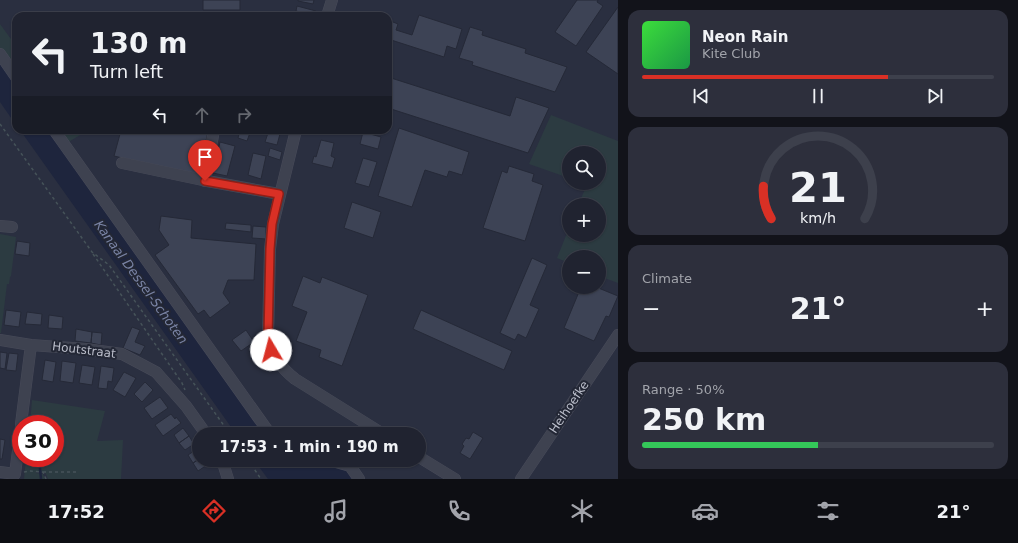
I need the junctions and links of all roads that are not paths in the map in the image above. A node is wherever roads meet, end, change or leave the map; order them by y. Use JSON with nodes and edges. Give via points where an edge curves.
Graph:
{"nodes":[{"id":1,"x":332,"y":0,"type":"edge"},
{"id":2,"x":328,"y":12,"type":"edge"},
{"id":3,"x":0,"y":54,"type":"edge"},
{"id":4,"x":12,"y":71,"type":"edge"},
{"id":5,"x":57,"y":134,"type":"edge"},
{"id":6,"x":213,"y":134,"type":"edge"},
{"id":7,"x":295,"y":134,"type":"edge"},
{"id":8,"x":122,"y":163,"type":"dead end"},
{"id":9,"x":205,"y":181,"type":"junction"},
{"id":10,"x":279,"y":194,"type":"junction"},
{"id":11,"x":0,"y":226,"type":"edge"},
{"id":12,"x":12,"y":227,"type":"dead end"},
{"id":13,"x":618,"y":335,"type":"edge"},
{"id":14,"x":0,"y":340,"type":"edge"},
{"id":15,"x":31,"y":345,"type":"junction"},
{"id":16,"x":22,"y":415,"type":"edge"},
{"id":17,"x":201,"y":427,"type":"edge"},
{"id":18,"x":265,"y":427,"type":"edge"},
{"id":19,"x":372,"y":427,"type":"edge"},
{"id":20,"x":426,"y":461,"type":"edge"},
{"id":21,"x":15,"y":467,"type":"edge"},
{"id":22,"x":224,"y":467,"type":"edge"},
{"id":23,"x":351,"y":467,"type":"edge"},
{"id":24,"x":0,"y":472,"type":"edge"},
{"id":25,"x":228,"y":479,"type":"edge"},
{"id":26,"x":359,"y":479,"type":"edge"},
{"id":27,"x":454,"y":479,"type":"edge"},
{"id":28,"x":521,"y":479,"type":"edge"}],
"edges":[{"from":1,"to":2,"type":"street"},
{"from":3,"to":4,"type":"street"},
{"from":5,"to":18,"type":"street"},
{"from":6,"to":9,"type":"street"},
{"from":7,"to":10,"type":"street"},
{"from":8,"to":9,"type":"street"},
{"from":9,"to":10,"type":"street"},
{"from":10,"to":19,"type":"street","via":[[272,224],[270,249],[268,337],[271,350],[289,374]]},
{"from":11,"to":12,"type":"street"},
{"from":13,"to":28,"type":"street","name":"Heihoefke"},
{"from":14,"to":15,"type":"street","name":"Houtstraat"},
{"from":15,"to":16,"type":"street"},
{"from":15,"to":17,"type":"street","name":"Houtstraat","via":[[122,354],[156,372]]},
{"from":20,"to":27,"type":"street"},
{"from":21,"to":24,"type":"street","via":[[14,474]]},
{"from":22,"to":25,"type":"street"},
{"from":23,"to":26,"type":"street"}]}
